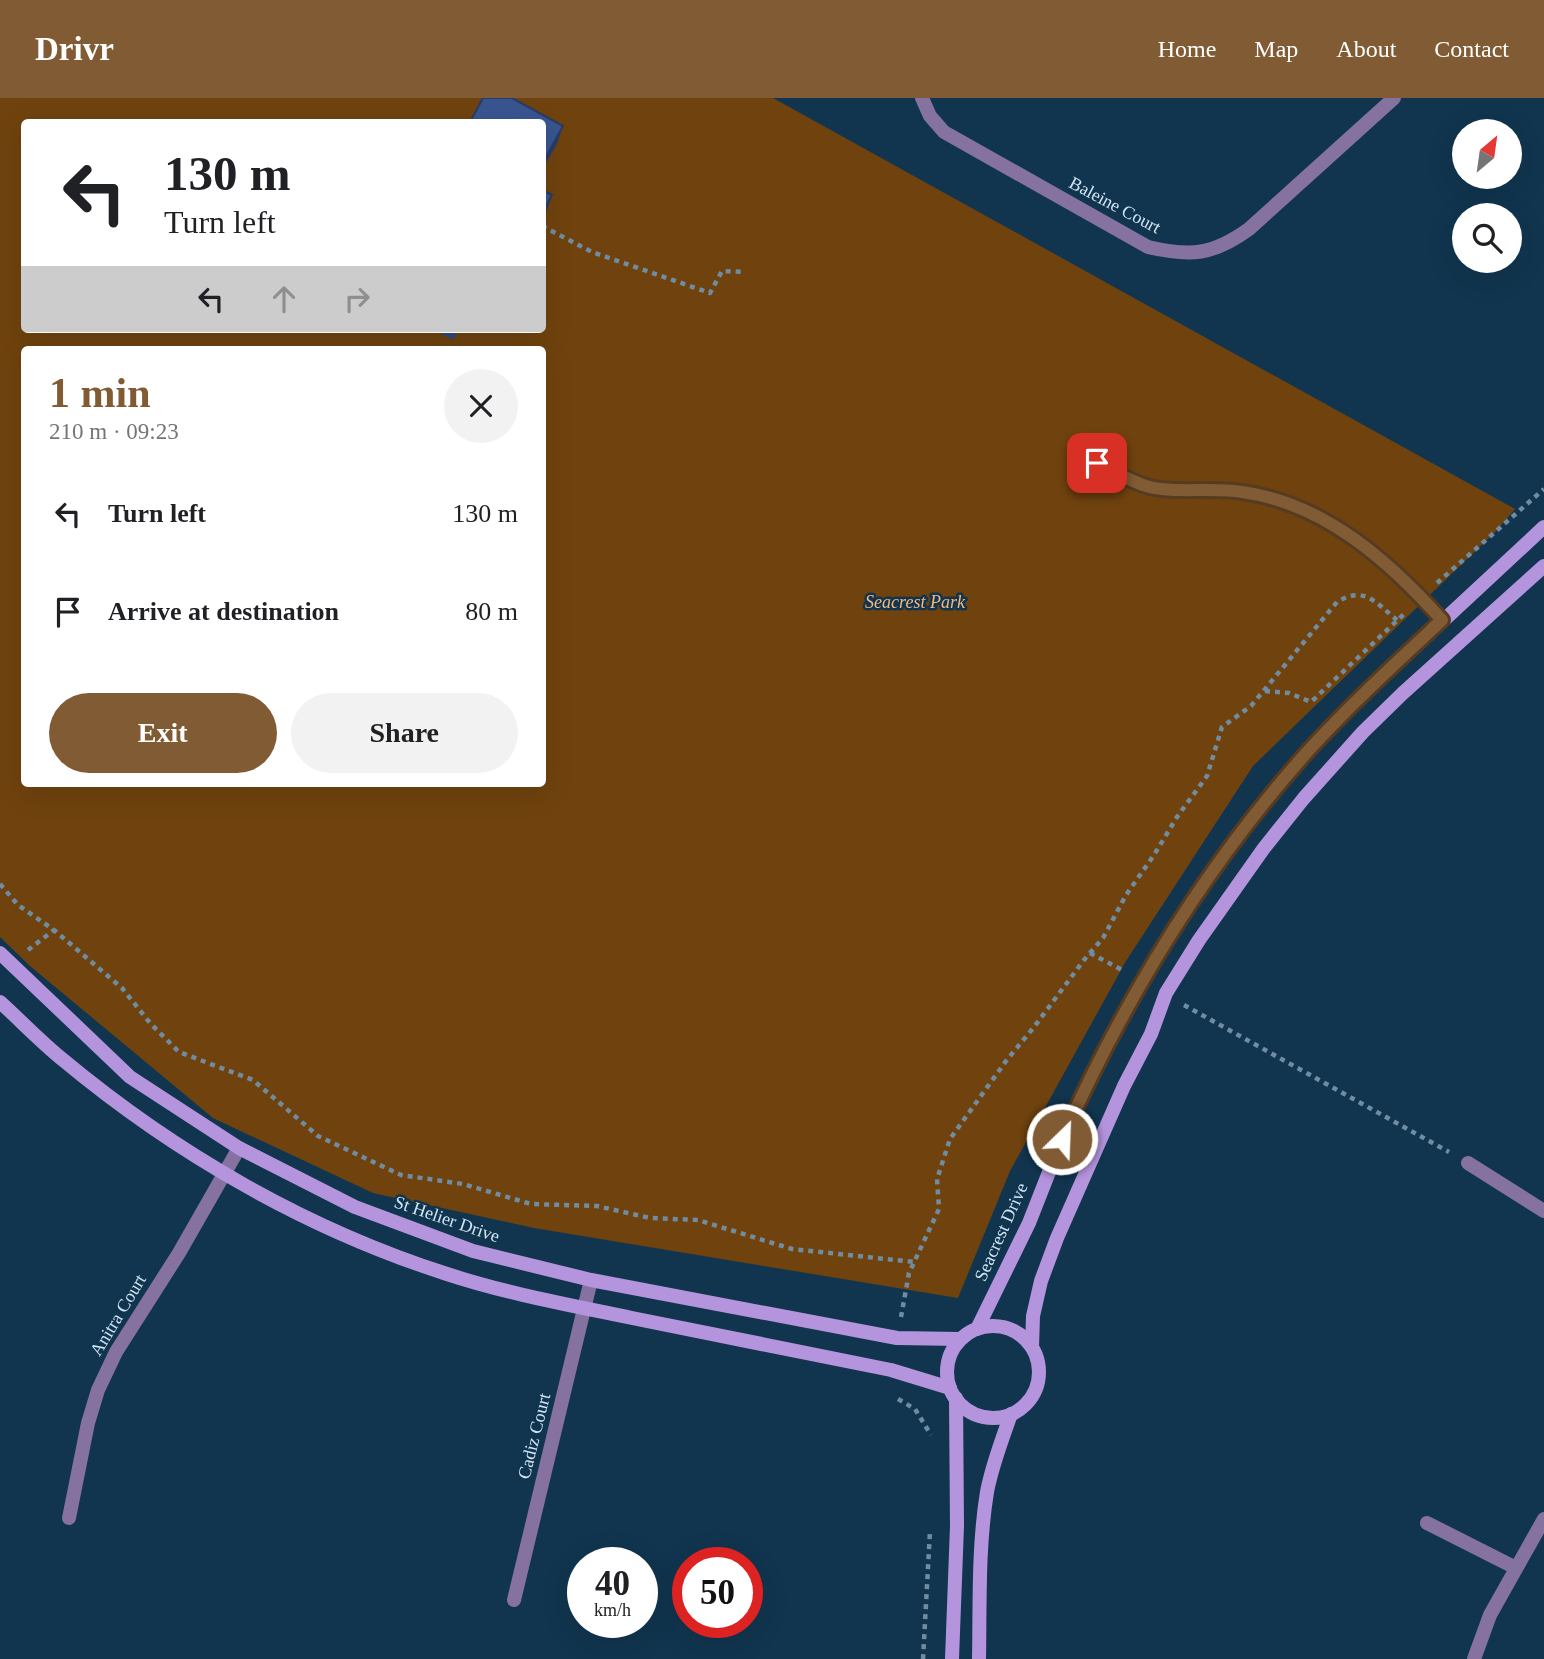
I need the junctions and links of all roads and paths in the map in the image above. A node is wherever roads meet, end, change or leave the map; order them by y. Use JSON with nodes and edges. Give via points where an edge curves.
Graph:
{"nodes":[{"id":1,"x":922,"y":98,"type":"edge"},
{"id":2,"x":1394,"y":98,"type":"edge"},
{"id":3,"x":546,"y":228,"type":"edge"},
{"id":4,"x":745,"y":272,"type":"dead end"},
{"id":5,"x":1097,"y":463,"type":"dead end"},
{"id":6,"x":1544,"y":489,"type":"edge"},
{"id":7,"x":1544,"y":527,"type":"edge"},
{"id":8,"x":1544,"y":566,"type":"edge"},
{"id":9,"x":1422,"y":597,"type":"junction"},
{"id":10,"x":1397,"y":620,"type":"junction"},
{"id":11,"x":1442,"y":620,"type":"junction"},
{"id":12,"x":1264,"y":691,"type":"junction"},
{"id":13,"x":0,"y":884,"type":"edge"},
{"id":14,"x":54,"y":930,"type":"junction"},
{"id":15,"x":27,"y":950,"type":"dead end"},
{"id":16,"x":0,"y":953,"type":"edge"},
{"id":17,"x":1090,"y":953,"type":"junction"},
{"id":18,"x":1142,"y":980,"type":"junction"},
{"id":19,"x":1166,"y":993,"type":"junction"},
{"id":20,"x":0,"y":1002,"type":"edge"},
{"id":21,"x":239,"y":1148,"type":"junction"},
{"id":22,"x":1468,"y":1163,"type":"joint"},
{"id":23,"x":224,"y":1174,"type":"junction"},
{"id":24,"x":1544,"y":1211,"type":"edge"},
{"id":25,"x":914,"y":1262,"type":"junction"},
{"id":26,"x":591,"y":1280,"type":"junction"},
{"id":27,"x":585,"y":1308,"type":"junction"},
{"id":28,"x":977,"y":1329,"type":"junction"},
{"id":29,"x":897,"y":1338,"type":"junction"},
{"id":30,"x":960,"y":1339,"type":"junction"},
{"id":31,"x":1032,"y":1348,"type":"junction"},
{"id":32,"x":891,"y":1370,"type":"junction"},
{"id":33,"x":953,"y":1393,"type":"junction"},
{"id":34,"x":1011,"y":1415,"type":"junction"},
{"id":35,"x":932,"y":1446,"type":"dead end"},
{"id":36,"x":69,"y":1518,"type":"dead end"},
{"id":37,"x":1544,"y":1519,"type":"edge"},
{"id":38,"x":931,"y":1522,"type":"dead end"},
{"id":39,"x":1427,"y":1523,"type":"dead end"},
{"id":40,"x":1516,"y":1568,"type":"junction"},
{"id":41,"x":514,"y":1600,"type":"dead end"},
{"id":42,"x":923,"y":1659,"type":"edge"},
{"id":43,"x":952,"y":1659,"type":"edge"},
{"id":44,"x":979,"y":1659,"type":"edge"},
{"id":45,"x":1474,"y":1659,"type":"edge"}],
"edges":[{"from":1,"to":2,"type":"street","name":"Baleine Court","via":[[944,132],[1148,247],[1172,253],[1214,250],[1231,242]]},
{"from":3,"to":4,"type":"path","via":[[592,252],[710,293],[722,271]]},
{"from":5,"to":9,"type":"street","via":[[1147,487],[1242,491],[1290,503],[1357,540]]},
{"from":6,"to":9,"type":"path"},
{"from":7,"to":11,"type":"main road","name":"Seacrest Drive"},
{"from":8,"to":19,"type":"main road","via":[[1403,693],[1304,798],[1230,892]]},
{"from":9,"to":10,"type":"path"},
{"from":9,"to":11,"type":"street"},
{"from":10,"to":12,"type":"path","via":[[1311,702]]},
{"from":10,"to":12,"type":"path","via":[[1368,596],[1350,594],[1338,602]]},
{"from":11,"to":18,"type":"main road","name":"Seacrest Drive","via":[[1346,711],[1274,790],[1212,871]]},
{"from":12,"to":17,"type":"path","via":[[1222,727],[1207,776]]},
{"from":13,"to":14,"type":"path","via":[[18,905]]},
{"from":14,"to":15,"type":"path"},
{"from":14,"to":25,"type":"path","via":[[122,988],[179,1052],[253,1080],[318,1136],[401,1175],[463,1184],[531,1204],[597,1206],[650,1218],[698,1220],[792,1250]]},
{"from":16,"to":21,"type":"main road","name":"St Helier Drive","via":[[130,1077]]},
{"from":17,"to":18,"type":"path"},
{"from":17,"to":25,"type":"path","via":[[950,1139],[937,1179],[939,1209]]},
{"from":18,"to":28,"type":"main road","name":"Seacrest Drive","via":[[1092,1072],[1029,1223]]},
{"from":19,"to":22,"type":"path"},
{"from":19,"to":31,"type":"main road","via":[[1045,1271],[1033,1316]]},
{"from":20,"to":23,"type":"main road","via":[[61,1059],[127,1110]]},
{"from":21,"to":23,"type":"street","name":"Anitra Court"},
{"from":21,"to":26,"type":"main road","name":"St Helier Drive","via":[[355,1207],[419,1232],[473,1251]]},
{"from":22,"to":24,"type":"street"},
{"from":23,"to":27,"type":"main road","via":[[366,1244],[447,1274]]},
{"from":23,"to":36,"type":"street","name":"Anitra Court","via":[[116,1352],[98,1390]]},
{"from":25,"to":29,"type":"path"},
{"from":26,"to":27,"type":"street","name":"Cadiz Court"},
{"from":26,"to":29,"type":"main road","name":"St Helier Drive"},
{"from":27,"to":32,"type":"main road"},
{"from":27,"to":41,"type":"street","name":"Cadiz Court"},
{"from":28,"to":30,"type":"main road"},
{"from":28,"to":31,"type":"main road","via":[[1002,1327],[1024,1338]]},
{"from":29,"to":30,"type":"main road","name":"St Helier Drive"},
{"from":30,"to":33,"type":"main road","via":[[948,1362]]},
{"from":31,"to":34,"type":"main road","via":[[1039,1378],[1034,1394]]},
{"from":32,"to":33,"type":"main road"},
{"from":32,"to":35,"type":"path","via":[[887,1393],[915,1409],[932,1432]]},
{"from":33,"to":34,"type":"main road","via":[[981,1416]]},
{"from":33,"to":43,"type":"main road","via":[[957,1527]]},
{"from":34,"to":44,"type":"main road","via":[[988,1491]]},
{"from":37,"to":40,"type":"street"},
{"from":38,"to":42,"type":"path"},
{"from":39,"to":40,"type":"street"},
{"from":40,"to":45,"type":"street","via":[[1490,1615]]}]}
